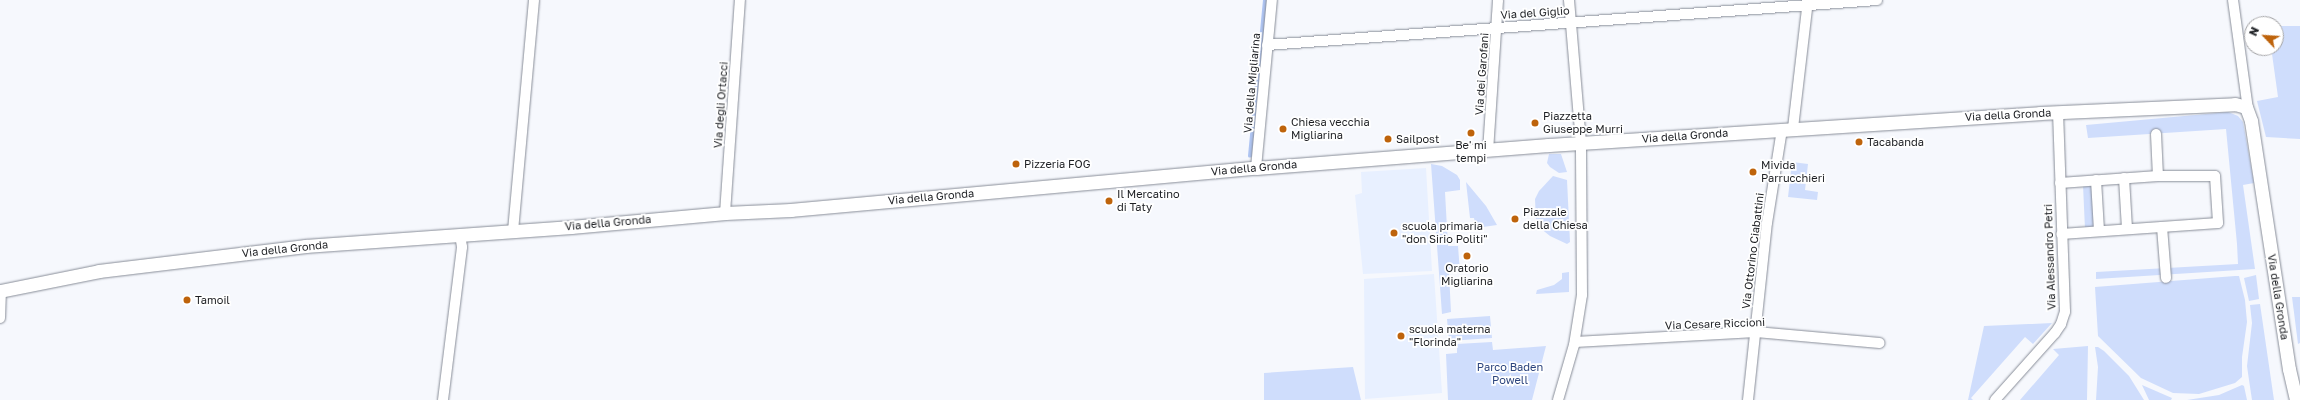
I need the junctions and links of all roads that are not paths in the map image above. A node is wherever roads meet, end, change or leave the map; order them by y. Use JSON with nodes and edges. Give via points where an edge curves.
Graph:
{"nodes":[{"id":1,"x":534,"y":0,"type":"edge"},
{"id":2,"x":740,"y":0,"type":"edge"},
{"id":3,"x":1272,"y":0,"type":"edge"},
{"id":4,"x":1498,"y":0,"type":"edge"},
{"id":5,"x":1569,"y":0,"type":"edge"},
{"id":6,"x":1877,"y":0,"type":"edge"},
{"id":7,"x":2233,"y":0,"type":"edge"},
{"id":8,"x":1808,"y":2,"type":"edge"},
{"id":9,"x":1571,"y":22,"type":"junction"},
{"id":10,"x":1497,"y":28,"type":"junction"},
{"id":11,"x":1267,"y":45,"type":"junction"},
{"id":12,"x":2248,"y":110,"type":"junction"},
{"id":13,"x":2058,"y":112,"type":"junction"},
{"id":14,"x":1788,"y":128,"type":"junction"},
{"id":15,"x":2156,"y":134,"type":"dead end"},
{"id":16,"x":1581,"y":143,"type":"junction"},
{"id":17,"x":1488,"y":150,"type":"junction"},
{"id":18,"x":1256,"y":168,"type":"junction"},
{"id":19,"x":2158,"y":176,"type":"junction"},
{"id":20,"x":2124,"y":178,"type":"junction"},
{"id":21,"x":2096,"y":180,"type":"junction"},
{"id":22,"x":2060,"y":183,"type":"junction"},
{"id":23,"x":725,"y":213,"type":"junction"},
{"id":24,"x":2162,"y":227,"type":"junction"},
{"id":25,"x":2127,"y":229,"type":"junction"},
{"id":26,"x":513,"y":231,"type":"junction"},
{"id":27,"x":2099,"y":231,"type":"junction"},
{"id":28,"x":2061,"y":234,"type":"junction"},
{"id":29,"x":460,"y":235,"type":"junction"},
{"id":30,"x":2166,"y":278,"type":"dead end"},
{"id":31,"x":1,"y":291,"type":"edge"},
{"id":32,"x":0,"y":318,"type":"edge"},
{"id":33,"x":1756,"y":332,"type":"junction"},
{"id":34,"x":1575,"y":342,"type":"junction"},
{"id":35,"x":1880,"y":343,"type":"dead end"},
{"id":36,"x":2289,"y":369,"type":"junction"},
{"id":37,"x":443,"y":400,"type":"edge"},
{"id":38,"x":1558,"y":400,"type":"edge"},
{"id":39,"x":1748,"y":400,"type":"edge"},
{"id":40,"x":1995,"y":400,"type":"edge"},
{"id":41,"x":2290,"y":400,"type":"edge"},
{"id":42,"x":2296,"y":400,"type":"edge"}],
"edges":[{"from":1,"to":26,"type":"street"},
{"from":2,"to":23,"type":"street","name":"Via degli Ortacci"},
{"from":3,"to":11,"type":"street","name":"Via della Migliarina"},
{"from":4,"to":10,"type":"street","name":"Via dei Garofani"},
{"from":5,"to":9,"type":"street"},
{"from":6,"to":8,"type":"street","name":"Via del Giglio"},
{"from":7,"to":12,"type":"street"},
{"from":8,"to":9,"type":"street","name":"Via del Giglio"},
{"from":8,"to":14,"type":"street","name":"Via Ottorino Ciabattini"},
{"from":9,"to":10,"type":"street","name":"Via del Giglio"},
{"from":9,"to":16,"type":"street"},
{"from":10,"to":11,"type":"street","name":"Via del Giglio"},
{"from":10,"to":17,"type":"street","name":"Via dei Garofani"},
{"from":11,"to":18,"type":"street","name":"Via della Migliarina"},
{"from":12,"to":13,"type":"street","name":"Via della Gronda","via":[[2235,104]]},
{"from":12,"to":36,"type":"street","name":"Via della Gronda"},
{"from":13,"to":14,"type":"street","name":"Via della Gronda"},
{"from":13,"to":22,"type":"street","name":"Via Alessandro Petri"},
{"from":14,"to":16,"type":"street","name":"Via della Gronda"},
{"from":14,"to":33,"type":"street","name":"Via Ottorino Ciabattini","via":[[1767,223]]},
{"from":15,"to":19,"type":"street"},
{"from":16,"to":17,"type":"street","name":"Via della Gronda"},
{"from":16,"to":34,"type":"street","via":[[1582,295]]},
{"from":17,"to":18,"type":"street","name":"Via della Gronda"},
{"from":18,"to":23,"type":"street","name":"Via della Gronda","via":[[798,209]]},
{"from":19,"to":20,"type":"street"},
{"from":19,"to":24,"type":"street","via":[[2215,176],[2218,223]]},
{"from":20,"to":21,"type":"street"},
{"from":20,"to":25,"type":"street"},
{"from":21,"to":22,"type":"street"},
{"from":21,"to":27,"type":"street"},
{"from":22,"to":28,"type":"street","name":"Via Alessandro Petri"},
{"from":23,"to":26,"type":"street","name":"Via della Gronda"},
{"from":24,"to":25,"type":"street"},
{"from":24,"to":30,"type":"street"},
{"from":25,"to":27,"type":"street"},
{"from":26,"to":29,"type":"street","name":"Via della Gronda"},
{"from":27,"to":28,"type":"street"},
{"from":28,"to":40,"type":"street","name":"Via Alessandro Petri","via":[[2065,308],[2063,320]]},
{"from":29,"to":31,"type":"street","name":"Via della Gronda","via":[[305,246],[219,256],[99,271]]},
{"from":29,"to":37,"type":"street","via":[[462,247]]},
{"from":31,"to":32,"type":"street"},
{"from":33,"to":34,"type":"street","name":"Via Cesare Riccioni"},
{"from":33,"to":35,"type":"street","name":"Via Cesare Riccioni"},
{"from":33,"to":39,"type":"street","name":"Via Ottorino Ciabattini"},
{"from":34,"to":38,"type":"street"},
{"from":36,"to":41,"type":"street","name":"Via della Gronda"},
{"from":36,"to":42,"type":"street","name":"Via della Gronda"}]}
